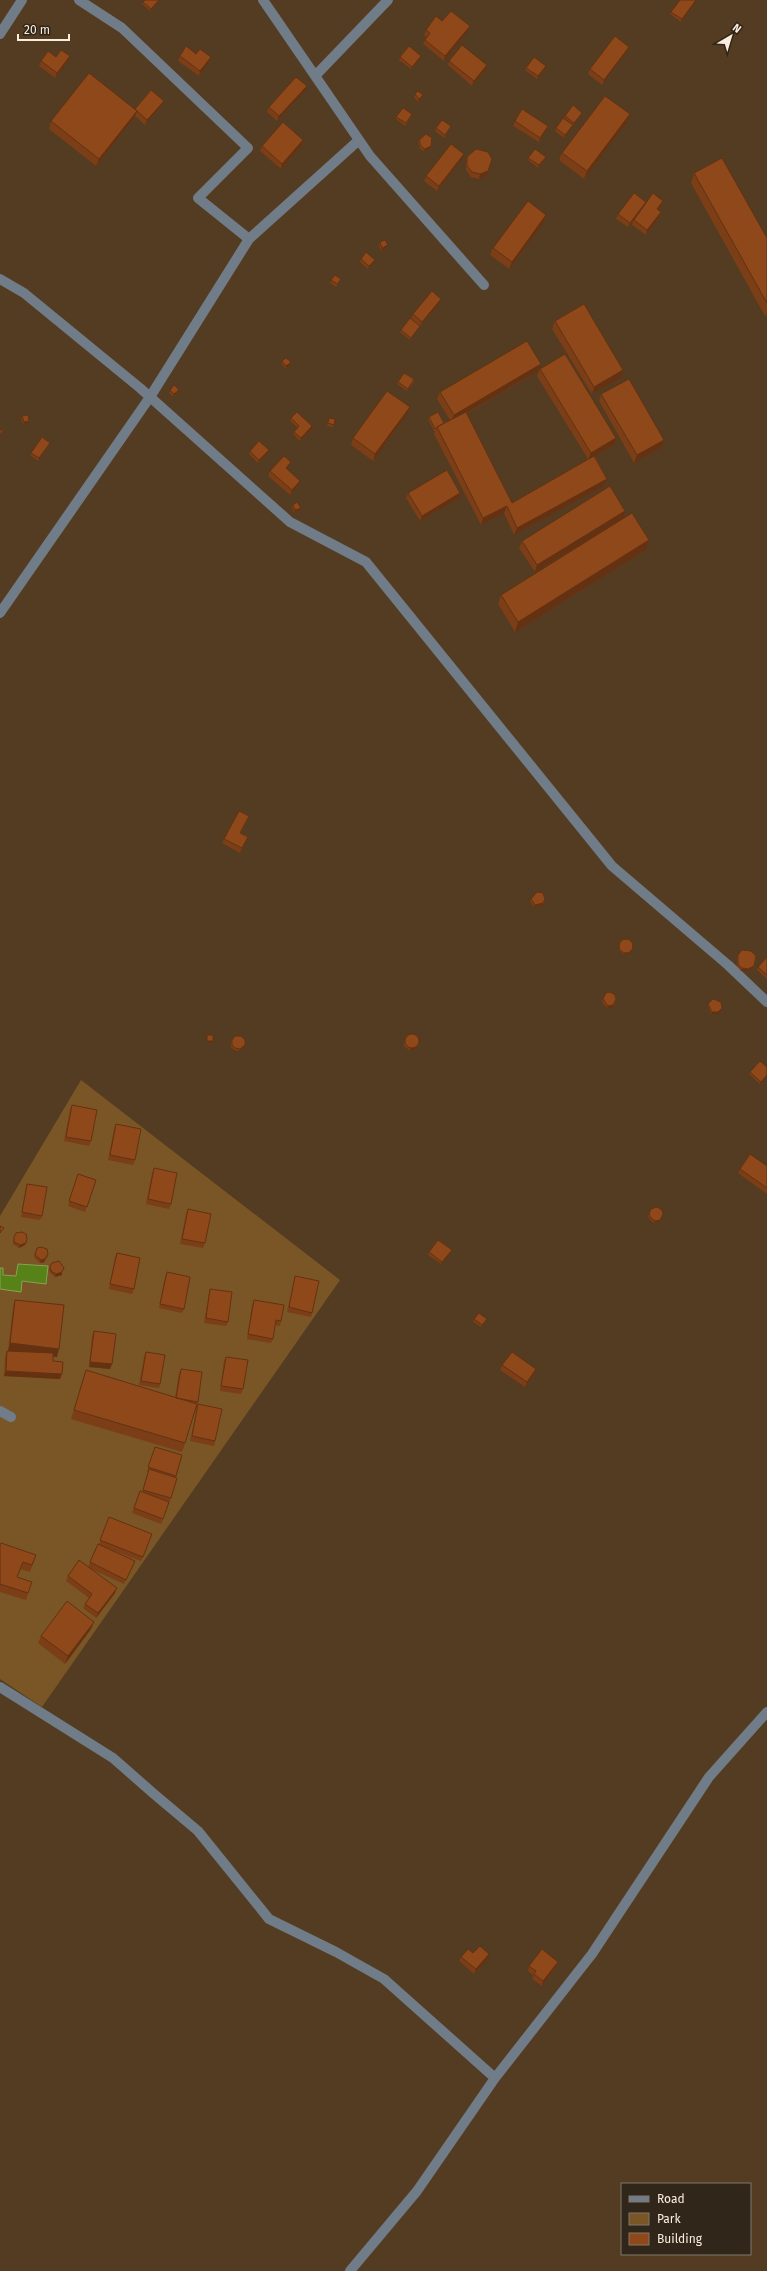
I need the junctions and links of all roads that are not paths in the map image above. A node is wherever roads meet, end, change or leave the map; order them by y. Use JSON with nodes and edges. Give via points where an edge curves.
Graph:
{"nodes":[{"id":1,"x":22,"y":0,"type":"edge"},
{"id":2,"x":79,"y":0,"type":"edge"},
{"id":3,"x":263,"y":0,"type":"edge"},
{"id":4,"x":388,"y":0,"type":"edge"},
{"id":5,"x":0,"y":34,"type":"edge"},
{"id":6,"x":315,"y":76,"type":"junction"},
{"id":7,"x":359,"y":140,"type":"junction"},
{"id":8,"x":249,"y":239,"type":"junction"},
{"id":9,"x":0,"y":279,"type":"edge"},
{"id":10,"x":484,"y":284,"type":"dead end"},
{"id":11,"x":150,"y":397,"type":"junction"},
{"id":12,"x":0,"y":613,"type":"edge"},
{"id":13,"x":767,"y":1002,"type":"edge"},
{"id":14,"x":0,"y":1411,"type":"edge"},
{"id":15,"x":11,"y":1417,"type":"dead end"},
{"id":16,"x":0,"y":1687,"type":"edge"},
{"id":17,"x":767,"y":1712,"type":"edge"},
{"id":18,"x":495,"y":2078,"type":"junction"},
{"id":19,"x":350,"y":2271,"type":"edge"}],
"edges":[{"from":1,"to":5,"type":"street"},
{"from":2,"to":8,"type":"street","via":[[122,28],[248,148],[198,198]]},
{"from":3,"to":6,"type":"street"},
{"from":4,"to":6,"type":"street"},
{"from":6,"to":7,"type":"street"},
{"from":7,"to":8,"type":"street"},
{"from":7,"to":10,"type":"street","via":[[370,156]]},
{"from":8,"to":11,"type":"street"},
{"from":9,"to":11,"type":"street","via":[[24,293]]},
{"from":11,"to":12,"type":"street"},
{"from":11,"to":13,"type":"street","via":[[290,522],[366,562],[612,866],[728,965]]},
{"from":14,"to":15,"type":"street"},
{"from":16,"to":18,"type":"street","via":[[113,1758],[198,1831],[269,1919],[384,1979]]},
{"from":17,"to":18,"type":"street","via":[[709,1777],[592,1954]]},
{"from":18,"to":19,"type":"street","via":[[417,2191]]}]}
